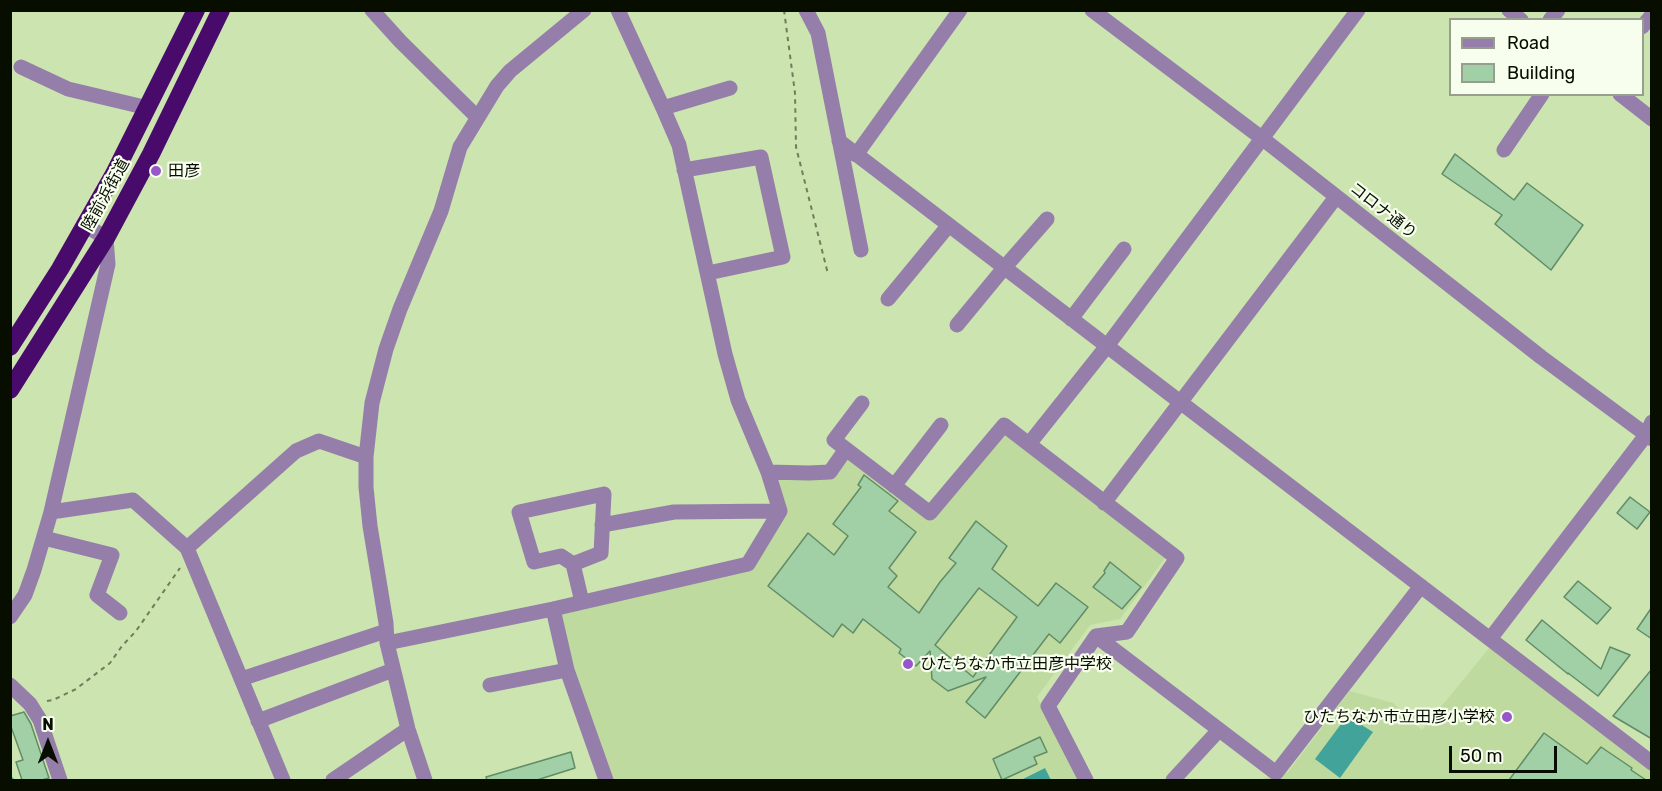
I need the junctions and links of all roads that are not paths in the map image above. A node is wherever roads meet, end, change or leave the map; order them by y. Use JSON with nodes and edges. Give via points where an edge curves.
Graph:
{"nodes":[{"id":1,"x":196,"y":10,"type":"edge"},
{"id":2,"x":221,"y":10,"type":"edge"},
{"id":3,"x":372,"y":10,"type":"edge"},
{"id":4,"x":584,"y":10,"type":"edge"},
{"id":5,"x":618,"y":10,"type":"edge"},
{"id":6,"x":806,"y":10,"type":"edge"},
{"id":7,"x":960,"y":10,"type":"edge"},
{"id":8,"x":1092,"y":10,"type":"edge"},
{"id":9,"x":1358,"y":10,"type":"edge"},
{"id":10,"x":21,"y":67,"type":"dead end"},
{"id":11,"x":730,"y":88,"type":"dead end"},
{"id":12,"x":1541,"y":96,"type":"edge"},
{"id":13,"x":1623,"y":96,"type":"edge"},
{"id":14,"x":148,"y":108,"type":"junction"},
{"id":15,"x":663,"y":108,"type":"junction"},
{"id":16,"x":477,"y":117,"type":"junction"},
{"id":17,"x":1652,"y":118,"type":"edge"},
{"id":18,"x":1263,"y":139,"type":"junction"},
{"id":19,"x":839,"y":141,"type":"junction"},
{"id":20,"x":1504,"y":150,"type":"dead end"},
{"id":21,"x":856,"y":155,"type":"junction"},
{"id":22,"x":684,"y":170,"type":"junction"},
{"id":23,"x":1336,"y":197,"type":"junction"},
{"id":24,"x":1047,"y":219,"type":"dead end"},
{"id":25,"x":85,"y":225,"type":"junction"},
{"id":26,"x":949,"y":225,"type":"junction"},
{"id":27,"x":106,"y":238,"type":"junction"},
{"id":28,"x":1124,"y":249,"type":"dead end"},
{"id":29,"x":861,"y":250,"type":"dead end"},
{"id":30,"x":1004,"y":268,"type":"junction"},
{"id":31,"x":708,"y":273,"type":"junction"},
{"id":32,"x":888,"y":299,"type":"dead end"},
{"id":33,"x":1071,"y":319,"type":"junction"},
{"id":34,"x":957,"y":325,"type":"dead end"},
{"id":35,"x":1107,"y":346,"type":"junction"},
{"id":36,"x":10,"y":347,"type":"edge"},
{"id":37,"x":10,"y":390,"type":"edge"},
{"id":38,"x":1180,"y":402,"type":"junction"},
{"id":39,"x":862,"y":403,"type":"dead end"},
{"id":40,"x":941,"y":424,"type":"dead end"},
{"id":41,"x":1650,"y":432,"type":"edge"},
{"id":42,"x":1029,"y":444,"type":"junction"},
{"id":43,"x":846,"y":449,"type":"junction"},
{"id":44,"x":366,"y":457,"type":"junction"},
{"id":45,"x":768,"y":472,"type":"junction"},
{"id":46,"x":894,"y":486,"type":"junction"},
{"id":47,"x":1104,"y":503,"type":"junction"},
{"id":48,"x":780,"y":511,"type":"junction"},
{"id":49,"x":51,"y":512,"type":"junction"},
{"id":50,"x":602,"y":525,"type":"junction"},
{"id":51,"x":44,"y":538,"type":"junction"},
{"id":52,"x":188,"y":551,"type":"junction"},
{"id":53,"x":573,"y":564,"type":"junction"},
{"id":54,"x":1420,"y":586,"type":"junction"},
{"id":55,"x":582,"y":602,"type":"junction"},
{"id":56,"x":553,"y":609,"type":"junction"},
{"id":57,"x":120,"y":613,"type":"dead end"},
{"id":58,"x":10,"y":617,"type":"edge"},
{"id":59,"x":1096,"y":636,"type":"junction"},
{"id":60,"x":387,"y":637,"type":"junction"},
{"id":61,"x":1490,"y":639,"type":"junction"},
{"id":62,"x":393,"y":670,"type":"junction"},
{"id":63,"x":567,"y":670,"type":"junction"},
{"id":64,"x":241,"y":680,"type":"junction"},
{"id":65,"x":10,"y":684,"type":"edge"},
{"id":66,"x":490,"y":685,"type":"dead end"},
{"id":67,"x":258,"y":721,"type":"junction"},
{"id":68,"x":408,"y":729,"type":"junction"},
{"id":69,"x":1219,"y":730,"type":"junction"},
{"id":70,"x":1652,"y":763,"type":"edge"},
{"id":71,"x":60,"y":780,"type":"edge"},
{"id":72,"x":283,"y":780,"type":"edge"},
{"id":73,"x":333,"y":780,"type":"edge"},
{"id":74,"x":425,"y":780,"type":"edge"},
{"id":75,"x":606,"y":780,"type":"edge"},
{"id":76,"x":1086,"y":780,"type":"edge"},
{"id":77,"x":1173,"y":780,"type":"edge"}],
"edges":[{"from":1,"to":14,"type":"highway","name":"陸前浜街道"},
{"from":2,"to":27,"type":"highway","name":"陸前浜街道"},
{"from":3,"to":16,"type":"street"},
{"from":4,"to":16,"type":"street","via":[[510,71]]},
{"from":5,"to":15,"type":"street"},
{"from":6,"to":19,"type":"street","via":[[818,33]]},
{"from":7,"to":21,"type":"street"},
{"from":8,"to":18,"type":"street","name":"コロナ通り"},
{"from":9,"to":18,"type":"street"},
{"from":10,"to":14,"type":"street","via":[[68,89]]},
{"from":11,"to":15,"type":"street"},
{"from":12,"to":20,"type":"street"},
{"from":13,"to":17,"type":"street"},
{"from":14,"to":25,"type":"highway","name":"陸前浜街道"},
{"from":15,"to":22,"type":"street","via":[[679,145]]},
{"from":16,"to":44,"type":"street","via":[[460,147],[441,211],[386,349],[372,404]]},
{"from":18,"to":23,"type":"street","name":"コロナ通り"},
{"from":18,"to":35,"type":"street"},
{"from":19,"to":21,"type":"street"},
{"from":19,"to":29,"type":"street"},
{"from":21,"to":26,"type":"street"},
{"from":22,"to":31,"type":"street"},
{"from":22,"to":31,"type":"street","via":[[761,157],[783,257]]},
{"from":23,"to":38,"type":"street"},
{"from":23,"to":41,"type":"street","name":"コロナ通り","via":[[1541,357]]},
{"from":24,"to":30,"type":"street"},
{"from":25,"to":27,"type":"street"},
{"from":25,"to":36,"type":"highway","name":"陸前浜街道"},
{"from":26,"to":30,"type":"street"},
{"from":26,"to":32,"type":"street"},
{"from":27,"to":37,"type":"highway","name":"陸前浜街道"},
{"from":27,"to":49,"type":"street","via":[[108,264]]},
{"from":28,"to":33,"type":"street"},
{"from":30,"to":33,"type":"street"},
{"from":30,"to":34,"type":"street"},
{"from":31,"to":45,"type":"street","via":[[738,400]]},
{"from":33,"to":35,"type":"street"},
{"from":35,"to":38,"type":"street"},
{"from":35,"to":42,"type":"street"},
{"from":38,"to":47,"type":"street"},
{"from":38,"to":54,"type":"street"},
{"from":39,"to":43,"type":"street","via":[[834,440]]},
{"from":40,"to":46,"type":"street"},
{"from":41,"to":61,"type":"street"},
{"from":42,"to":46,"type":"street","via":[[1004,424],[930,513]]},
{"from":42,"to":47,"type":"street"},
{"from":43,"to":45,"type":"street","via":[[830,472]]},
{"from":43,"to":46,"type":"street"},
{"from":44,"to":52,"type":"street","via":[[320,441],[296,451]]},
{"from":44,"to":60,"type":"street","via":[[369,516]]},
{"from":45,"to":48,"type":"street"},
{"from":47,"to":59,"type":"street","via":[[1177,558],[1126,632]]},
{"from":48,"to":50,"type":"street","via":[[674,512]]},
{"from":48,"to":55,"type":"street","via":[[748,564]]},
{"from":49,"to":51,"type":"street"},
{"from":49,"to":52,"type":"street","via":[[133,501]]},
{"from":50,"to":53,"type":"street","via":[[601,553]]},
{"from":50,"to":53,"type":"street","via":[[604,494],[519,512],[534,562],[561,556]]},
{"from":51,"to":57,"type":"street","via":[[112,555],[97,595]]},
{"from":51,"to":58,"type":"street","via":[[25,595]]},
{"from":52,"to":64,"type":"street"},
{"from":53,"to":55,"type":"street"},
{"from":54,"to":61,"type":"street"},
{"from":54,"to":69,"type":"street","via":[[1276,773]]},
{"from":55,"to":56,"type":"street"},
{"from":56,"to":60,"type":"street"},
{"from":56,"to":63,"type":"street"},
{"from":59,"to":69,"type":"street"},
{"from":59,"to":76,"type":"street","via":[[1048,706]]},
{"from":60,"to":62,"type":"street"},
{"from":60,"to":64,"type":"street"},
{"from":61,"to":70,"type":"street"},
{"from":62,"to":67,"type":"street"},
{"from":62,"to":68,"type":"street"},
{"from":63,"to":66,"type":"street"},
{"from":63,"to":75,"type":"street"},
{"from":64,"to":67,"type":"street"},
{"from":65,"to":71,"type":"street","via":[[40,720]]},
{"from":67,"to":72,"type":"street"},
{"from":68,"to":73,"type":"street"},
{"from":68,"to":74,"type":"street"},
{"from":69,"to":77,"type":"street"}]}
